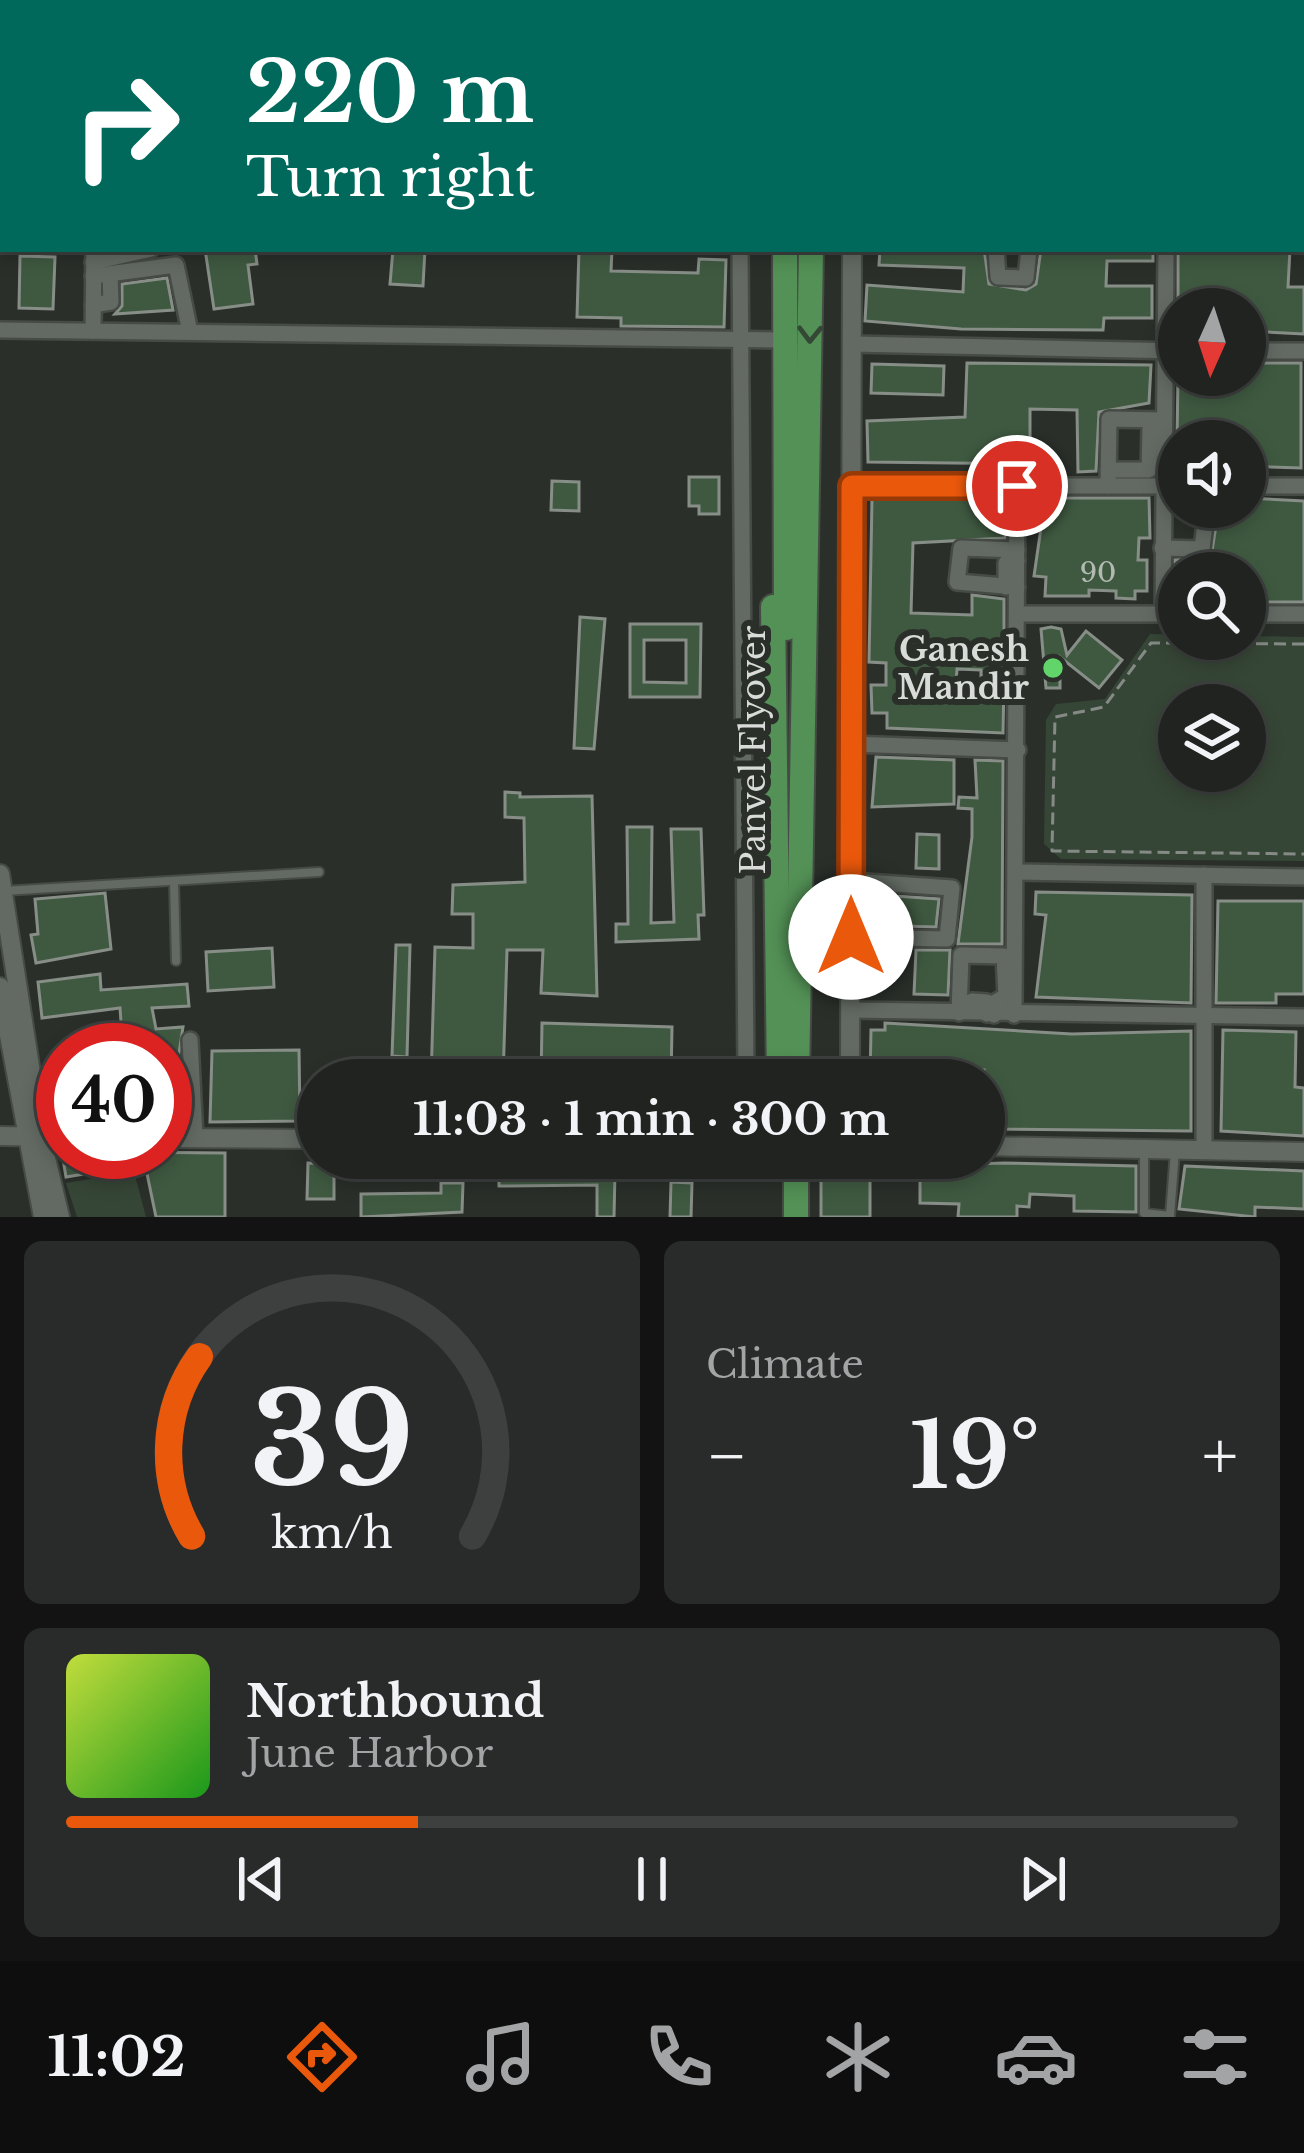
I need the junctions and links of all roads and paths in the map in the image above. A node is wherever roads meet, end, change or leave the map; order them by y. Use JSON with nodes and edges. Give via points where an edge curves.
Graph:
{"nodes":[{"id":1,"x":139,"y":252,"type":"edge"},
{"id":2,"x":740,"y":252,"type":"edge"},
{"id":3,"x":785,"y":252,"type":"edge"},
{"id":4,"x":812,"y":252,"type":"edge"},
{"id":5,"x":852,"y":252,"type":"edge"},
{"id":6,"x":996,"y":252,"type":"edge"},
{"id":7,"x":1029,"y":252,"type":"edge"},
{"id":8,"x":1166,"y":252,"type":"edge"},
{"id":9,"x":100,"y":262,"type":"edge"},
{"id":10,"x":1168,"y":288,"type":"edge"},
{"id":11,"x":0,"y":330,"type":"edge"},
{"id":12,"x":93,"y":331,"type":"junction"},
{"id":13,"x":190,"y":332,"type":"junction"},
{"id":14,"x":741,"y":339,"type":"junction"},
{"id":15,"x":784,"y":340,"type":"junction"},
{"id":16,"x":852,"y":344,"type":"junction"},
{"id":17,"x":1158,"y":351,"type":"edge"},
{"id":18,"x":1266,"y":351,"type":"edge"},
{"id":19,"x":1304,"y":351,"type":"edge"},
{"id":20,"x":1162,"y":396,"type":"edge"},
{"id":21,"x":796,"y":419,"type":"junction"},
{"id":22,"x":1156,"y":424,"type":"junction"},
{"id":23,"x":1158,"y":437,"type":"edge"},
{"id":24,"x":1108,"y":478,"type":"junction"},
{"id":25,"x":852,"y":486,"type":"junction"},
{"id":26,"x":1017,"y":486,"type":"junction"},
{"id":27,"x":1266,"y":486,"type":"edge"},
{"id":28,"x":1304,"y":486,"type":"edge"},
{"id":29,"x":795,"y":487,"type":"junction"},
{"id":30,"x":1158,"y":489,"type":"edge"},
{"id":31,"x":1163,"y":528,"type":"edge"},
{"id":32,"x":1204,"y":528,"type":"edge"},
{"id":33,"x":1162,"y":548,"type":"junction"},
{"id":34,"x":1163,"y":552,"type":"edge"},
{"id":35,"x":1017,"y":555,"type":"junction"},
{"id":36,"x":1011,"y":587,"type":"junction"},
{"id":37,"x":1017,"y":614,"type":"junction"},
{"id":38,"x":1158,"y":614,"type":"edge"},
{"id":39,"x":1266,"y":614,"type":"edge"},
{"id":40,"x":1304,"y":614,"type":"edge"},
{"id":41,"x":1304,"y":644,"type":"edge"},
{"id":42,"x":851,"y":745,"type":"junction"},
{"id":43,"x":1018,"y":750,"type":"junction"},
{"id":44,"x":1304,"y":854,"type":"edge"},
{"id":45,"x":319,"y":872,"type":"dead end"},
{"id":46,"x":1018,"y":872,"type":"junction"},
{"id":47,"x":0,"y":874,"type":"edge"},
{"id":48,"x":1204,"y":875,"type":"junction"},
{"id":49,"x":1304,"y":877,"type":"edge"},
{"id":50,"x":174,"y":880,"type":"junction"},
{"id":51,"x":851,"y":881,"type":"junction"},
{"id":52,"x":1,"y":899,"type":"edge"},
{"id":53,"x":851,"y":937,"type":"junction"},
{"id":54,"x":176,"y":961,"type":"dead end"},
{"id":55,"x":1011,"y":961,"type":"junction"},
{"id":56,"x":0,"y":987,"type":"edge"},
{"id":57,"x":972,"y":1001,"type":"dead end"},
{"id":58,"x":850,"y":1010,"type":"junction"},
{"id":59,"x":959,"y":1013,"type":"junction"},
{"id":60,"x":990,"y":1014,"type":"junction"},
{"id":61,"x":1014,"y":1015,"type":"junction"},
{"id":62,"x":1201,"y":1017,"type":"junction"},
{"id":63,"x":1304,"y":1017,"type":"edge"},
{"id":64,"x":746,"y":1059,"type":"edge"},
{"id":65,"x":783,"y":1059,"type":"edge"},
{"id":66,"x":783,"y":1059,"type":"edge"},
{"id":67,"x":797,"y":1059,"type":"edge"},
{"id":68,"x":813,"y":1059,"type":"edge"},
{"id":69,"x":850,"y":1059,"type":"edge"},
{"id":70,"x":192,"y":1079,"type":"edge"},
{"id":71,"x":0,"y":1136,"type":"edge"},
{"id":72,"x":33,"y":1137,"type":"junction"},
{"id":73,"x":195,"y":1138,"type":"joint"},
{"id":74,"x":297,"y":1138,"type":"edge"},
{"id":75,"x":1005,"y":1146,"type":"edge"},
{"id":76,"x":1144,"y":1149,"type":"junction"},
{"id":77,"x":1175,"y":1150,"type":"junction"},
{"id":78,"x":1204,"y":1150,"type":"junction"},
{"id":79,"x":1304,"y":1152,"type":"edge"},
{"id":80,"x":783,"y":1179,"type":"edge"},
{"id":81,"x":796,"y":1179,"type":"edge"},
{"id":82,"x":813,"y":1179,"type":"edge"},
{"id":83,"x":43,"y":1217,"type":"edge"},
{"id":84,"x":60,"y":1217,"type":"edge"},
{"id":85,"x":783,"y":1217,"type":"edge"},
{"id":86,"x":796,"y":1217,"type":"edge"},
{"id":87,"x":812,"y":1217,"type":"edge"}],
"edges":[{"from":1,"to":9,"type":"street"},
{"from":2,"to":14,"type":"street"},
{"from":3,"to":15,"type":"highway"},
{"from":4,"to":21,"type":"highway","one_way":true},
{"from":5,"to":16,"type":"street"},
{"from":6,"to":7,"type":"street","via":[[998,277],[1025,278]]},
{"from":8,"to":10,"type":"street"},
{"from":9,"to":12,"type":"street"},
{"from":9,"to":13,"type":"street","via":[[176,265]]},
{"from":11,"to":12,"type":"street"},
{"from":12,"to":13,"type":"street"},
{"from":13,"to":14,"type":"street"},
{"from":14,"to":15,"type":"street"},
{"from":14,"to":64,"type":"street"},
{"from":15,"to":21,"type":"highway"},
{"from":16,"to":17,"type":"street"},
{"from":16,"to":25,"type":"street"},
{"from":18,"to":19,"type":"street"},
{"from":20,"to":22,"type":"street"},
{"from":21,"to":29,"type":"highway","name":"Panvel Flyover"},
{"from":21,"to":65,"type":"highway","via":[[771,487]]},
{"from":21,"to":68,"type":"highway","via":[[819,488]]},
{"from":22,"to":23,"type":"street"},
{"from":22,"to":24,"type":"street","via":[[1109,419]]},
{"from":24,"to":26,"type":"street"},
{"from":24,"to":30,"type":"street"},
{"from":25,"to":26,"type":"street"},
{"from":25,"to":42,"type":"street"},
{"from":26,"to":35,"type":"street"},
{"from":27,"to":28,"type":"street"},
{"from":29,"to":66,"type":"highway","name":"Panvel Flyover"},
{"from":29,"to":67,"type":"highway","name":"Panvel Flyover"},
{"from":31,"to":33,"type":"street"},
{"from":32,"to":33,"type":"street","via":[[1202,549]]},
{"from":33,"to":34,"type":"street"},
{"from":35,"to":36,"type":"street"},
{"from":35,"to":36,"type":"street","via":[[958,551],[960,586]]},
{"from":36,"to":37,"type":"street"},
{"from":37,"to":38,"type":"street"},
{"from":37,"to":43,"type":"street"},
{"from":39,"to":40,"type":"street"},
{"from":41,"to":44,"type":"path","via":[[1151,643],[1104,707],[1055,717],[1052,851]]},
{"from":42,"to":43,"type":"street"},
{"from":42,"to":51,"type":"street"},
{"from":43,"to":46,"type":"street"},
{"from":45,"to":50,"type":"lane"},
{"from":46,"to":48,"type":"street"},
{"from":46,"to":55,"type":"street"},
{"from":47,"to":52,"type":"street"},
{"from":48,"to":49,"type":"street"},
{"from":48,"to":62,"type":"street"},
{"from":50,"to":52,"type":"lane"},
{"from":50,"to":54,"type":"lane"},
{"from":51,"to":53,"type":"street"},
{"from":51,"to":53,"type":"street","via":[[952,888],[947,939]]},
{"from":52,"to":72,"type":"street"},
{"from":53,"to":58,"type":"street"},
{"from":55,"to":59,"type":"street","via":[[961,955]]},
{"from":55,"to":60,"type":"street","via":[[1006,995]]},
{"from":55,"to":61,"type":"street"},
{"from":56,"to":72,"type":"street"},
{"from":57,"to":60,"type":"street","via":[[987,1002]]},
{"from":58,"to":59,"type":"street"},
{"from":58,"to":69,"type":"street"},
{"from":59,"to":60,"type":"street"},
{"from":60,"to":61,"type":"street"},
{"from":61,"to":62,"type":"street"},
{"from":62,"to":63,"type":"street"},
{"from":62,"to":78,"type":"street"},
{"from":70,"to":73,"type":"street"},
{"from":71,"to":72,"type":"street"},
{"from":72,"to":83,"type":"street"},
{"from":72,"to":84,"type":"street"},
{"from":73,"to":74,"type":"street"},
{"from":75,"to":76,"type":"street"},
{"from":76,"to":77,"type":"street"},
{"from":76,"to":77,"type":"lane","via":[[1144,1213],[1170,1216]]},
{"from":77,"to":78,"type":"street"},
{"from":78,"to":79,"type":"street"},
{"from":80,"to":85,"type":"highway"},
{"from":81,"to":86,"type":"highway"},
{"from":82,"to":87,"type":"highway"}]}
